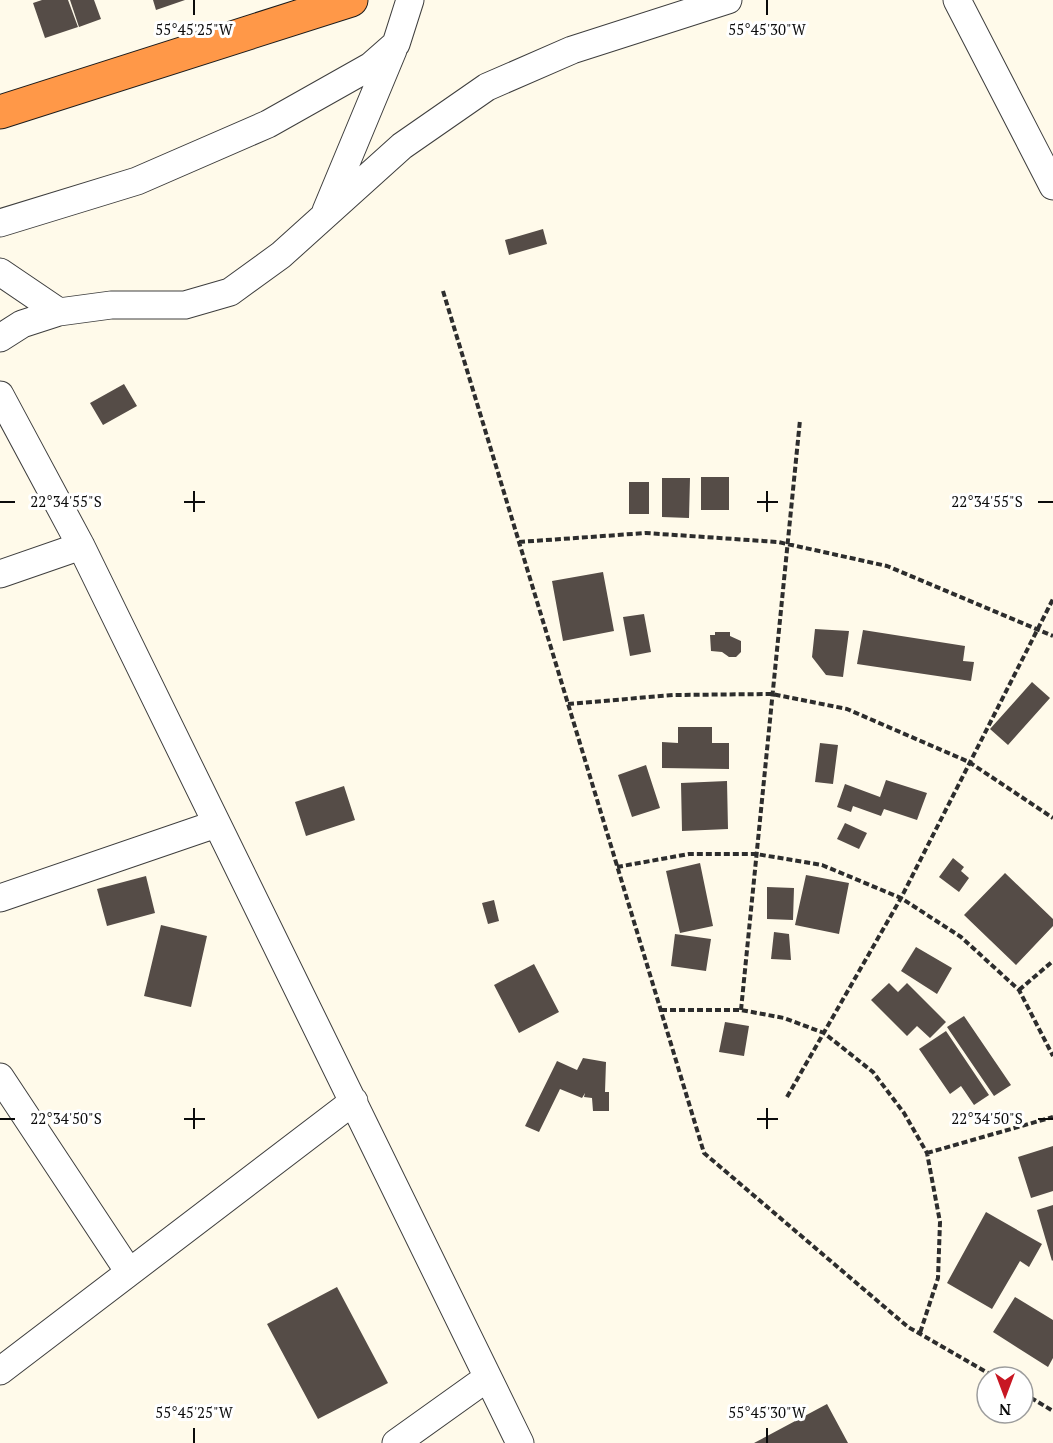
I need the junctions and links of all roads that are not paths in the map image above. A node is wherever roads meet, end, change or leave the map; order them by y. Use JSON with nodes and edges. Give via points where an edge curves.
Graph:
{"nodes":[{"id":1,"x":351,"y":0,"type":"edge"},
{"id":2,"x":410,"y":0,"type":"edge"},
{"id":3,"x":728,"y":0,"type":"edge"},
{"id":4,"x":957,"y":0,"type":"edge"},
{"id":5,"x":396,"y":44,"type":"junction"},
{"id":6,"x":0,"y":112,"type":"edge"},
{"id":7,"x":1053,"y":186,"type":"edge"},
{"id":8,"x":323,"y":218,"type":"junction"},
{"id":9,"x":0,"y":223,"type":"edge"},
{"id":10,"x":0,"y":272,"type":"edge"},
{"id":11,"x":59,"y":312,"type":"junction"},
{"id":12,"x":0,"y":338,"type":"edge"},
{"id":13,"x":0,"y":395,"type":"edge"},
{"id":14,"x":81,"y":546,"type":"junction"},
{"id":15,"x":0,"y":574,"type":"edge"},
{"id":16,"x":216,"y":824,"type":"junction"},
{"id":17,"x":0,"y":898,"type":"edge"},
{"id":18,"x":0,"y":1077,"type":"edge"},
{"id":19,"x":354,"y":1101,"type":"junction"},
{"id":20,"x":129,"y":1272,"type":"junction"},
{"id":21,"x":0,"y":1371,"type":"edge"},
{"id":22,"x":487,"y":1378,"type":"junction"},
{"id":23,"x":396,"y":1443,"type":"edge"},
{"id":24,"x":520,"y":1443,"type":"edge"}],
"edges":[{"from":1,"to":6,"type":"highway"},
{"from":2,"to":5,"type":"street"},
{"from":3,"to":8,"type":"street","via":[[572,50],[488,87],[402,146]]},
{"from":4,"to":7,"type":"street"},
{"from":5,"to":8,"type":"street"},
{"from":5,"to":9,"type":"street","via":[[371,66],[268,124],[137,181]]},
{"from":8,"to":11,"type":"street","via":[[230,292],[185,305],[111,305]]},
{"from":10,"to":11,"type":"street"},
{"from":11,"to":12,"type":"street","via":[[22,324]]},
{"from":13,"to":14,"type":"street"},
{"from":14,"to":15,"type":"street"},
{"from":14,"to":16,"type":"street"},
{"from":16,"to":17,"type":"street"},
{"from":16,"to":19,"type":"street"},
{"from":18,"to":20,"type":"street"},
{"from":19,"to":20,"type":"street"},
{"from":19,"to":22,"type":"street"},
{"from":20,"to":21,"type":"street"},
{"from":22,"to":23,"type":"street"},
{"from":22,"to":24,"type":"street"}]}
